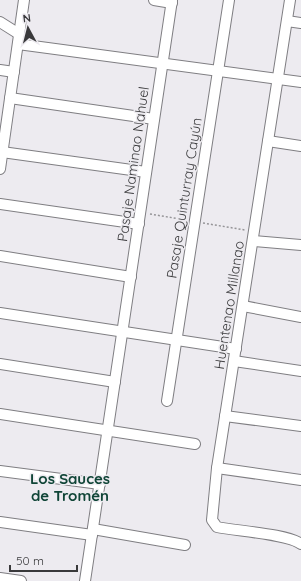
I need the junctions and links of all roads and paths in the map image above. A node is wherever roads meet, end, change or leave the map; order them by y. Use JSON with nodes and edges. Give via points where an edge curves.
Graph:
{"nodes":[{"id":1,"x":24,"y":0,"type":"edge"},
{"id":2,"x":154,"y":0,"type":"edge"},
{"id":3,"x":229,"y":0,"type":"edge"},
{"id":4,"x":290,"y":0,"type":"edge"},
{"id":5,"x":172,"y":1,"type":"edge"},
{"id":6,"x":287,"y":21,"type":"junction"},
{"id":7,"x":0,"y":22,"type":"edge"},
{"id":8,"x":301,"y":23,"type":"edge"},
{"id":9,"x":19,"y":39,"type":"junction"},
{"id":10,"x":163,"y":64,"type":"junction"},
{"id":11,"x":0,"y":70,"type":"edge"},
{"id":12,"x":218,"y":71,"type":"junction"},
{"id":13,"x":14,"y":72,"type":"junction"},
{"id":14,"x":278,"y":79,"type":"junction"},
{"id":15,"x":301,"y":82,"type":"edge"},
{"id":16,"x":10,"y":98,"type":"junction"},
{"id":17,"x":154,"y":119,"type":"junction"},
{"id":18,"x":4,"y":120,"type":"edge"},
{"id":19,"x":268,"y":141,"type":"junction"},
{"id":20,"x":301,"y":146,"type":"edge"},
{"id":21,"x":2,"y":152,"type":"junction"},
{"id":22,"x":0,"y":169,"type":"edge"},
{"id":23,"x":146,"y":172,"type":"junction"},
{"id":24,"x":0,"y":204,"type":"edge"},
{"id":25,"x":139,"y":224,"type":"junction"},
{"id":26,"x":253,"y":241,"type":"junction"},
{"id":27,"x":301,"y":245,"type":"edge"},
{"id":28,"x":0,"y":256,"type":"edge"},
{"id":29,"x":131,"y":277,"type":"junction"},
{"id":30,"x":242,"y":306,"type":"junction"},
{"id":31,"x":0,"y":313,"type":"edge"},
{"id":32,"x":301,"y":317,"type":"edge"},
{"id":33,"x":123,"y":332,"type":"junction"},
{"id":34,"x":177,"y":340,"type":"junction"},
{"id":35,"x":236,"y":349,"type":"junction"},
{"id":36,"x":234,"y":361,"type":"junction"},
{"id":37,"x":0,"y":364,"type":"edge"},
{"id":38,"x":301,"y":372,"type":"edge"},
{"id":39,"x":115,"y":382,"type":"junction"},
{"id":40,"x":167,"y":401,"type":"dead end"},
{"id":41,"x":0,"y":414,"type":"edge"},
{"id":42,"x":225,"y":416,"type":"junction"},
{"id":43,"x":301,"y":426,"type":"edge"},
{"id":44,"x":108,"y":431,"type":"junction"},
{"id":45,"x":196,"y":444,"type":"dead end"},
{"id":46,"x":217,"y":468,"type":"junction"},
{"id":47,"x":0,"y":470,"type":"edge"},
{"id":48,"x":301,"y":480,"type":"edge"},
{"id":49,"x":100,"y":484,"type":"junction"},
{"id":50,"x":0,"y":522,"type":"edge"},
{"id":51,"x":92,"y":532,"type":"junction"},
{"id":52,"x":186,"y":544,"type":"dead end"},
{"id":53,"x":301,"y":544,"type":"edge"},
{"id":54,"x":0,"y":578,"type":"edge"},
{"id":55,"x":21,"y":581,"type":"edge"},
{"id":56,"x":85,"y":581,"type":"edge"}],
"edges":[{"from":1,"to":9,"type":"street"},
{"from":2,"to":5,"type":"street"},
{"from":3,"to":12,"type":"street","name":"Pasaje Quinturray Cayún"},
{"from":4,"to":6,"type":"street","name":"Huentenao Millanao"},
{"from":5,"to":10,"type":"street","name":"Pasaje Naminao Nahuel"},
{"from":6,"to":8,"type":"street"},
{"from":6,"to":14,"type":"street","name":"Huentenao Millanao"},
{"from":7,"to":9,"type":"street"},
{"from":9,"to":10,"type":"street"},
{"from":9,"to":13,"type":"street"},
{"from":10,"to":12,"type":"street"},
{"from":10,"to":17,"type":"street","name":"Pasaje Naminao Nahuel"},
{"from":11,"to":13,"type":"street"},
{"from":12,"to":14,"type":"street"},
{"from":12,"to":34,"type":"street","name":"Pasaje Quinturray Cayún"},
{"from":13,"to":16,"type":"street"},
{"from":14,"to":15,"type":"street"},
{"from":14,"to":19,"type":"street","name":"Huentenao Millanao"},
{"from":16,"to":17,"type":"street"},
{"from":16,"to":18,"type":"street"},
{"from":17,"to":23,"type":"street","name":"Pasaje Naminao Nahuel"},
{"from":18,"to":21,"type":"street"},
{"from":19,"to":20,"type":"street"},
{"from":19,"to":26,"type":"street","name":"Huentenao Millanao"},
{"from":21,"to":22,"type":"street"},
{"from":21,"to":23,"type":"street"},
{"from":23,"to":25,"type":"street","name":"Pasaje Naminao Nahuel"},
{"from":24,"to":25,"type":"street"},
{"from":25,"to":29,"type":"street","name":"Pasaje Naminao Nahuel"},
{"from":26,"to":27,"type":"street"},
{"from":26,"to":30,"type":"street","name":"Huentenao Millanao"},
{"from":28,"to":29,"type":"street"},
{"from":29,"to":33,"type":"street","name":"Pasaje Naminao Nahuel"},
{"from":30,"to":32,"type":"street"},
{"from":30,"to":35,"type":"street","name":"Huentenao Millanao"},
{"from":31,"to":33,"type":"street"},
{"from":33,"to":34,"type":"street"},
{"from":33,"to":39,"type":"street","name":"Pasaje Naminao Nahuel"},
{"from":34,"to":35,"type":"street"},
{"from":34,"to":40,"type":"street","name":"Pasaje Quinturray Cayún"},
{"from":35,"to":36,"type":"street","name":"Huentenao Millanao"},
{"from":36,"to":38,"type":"street"},
{"from":36,"to":42,"type":"street","name":"Huentenao Millanao"},
{"from":37,"to":39,"type":"street"},
{"from":39,"to":44,"type":"street","name":"Pasaje Naminao Nahuel"},
{"from":41,"to":44,"type":"street"},
{"from":42,"to":43,"type":"street"},
{"from":42,"to":46,"type":"street","name":"Huentenao Millanao"},
{"from":44,"to":45,"type":"street"},
{"from":44,"to":49,"type":"street","name":"Pasaje Naminao Nahuel"},
{"from":46,"to":48,"type":"street"},
{"from":46,"to":53,"type":"street","name":"Huentenao Millanao","via":[[212,517],[215,525],[220,528],[285,538]]},
{"from":47,"to":49,"type":"street"},
{"from":49,"to":51,"type":"street","name":"Pasaje Naminao Nahuel"},
{"from":50,"to":51,"type":"street"},
{"from":51,"to":52,"type":"street"},
{"from":51,"to":56,"type":"street","name":"Pasaje Naminao Nahuel"},
{"from":54,"to":55,"type":"street"}]}
